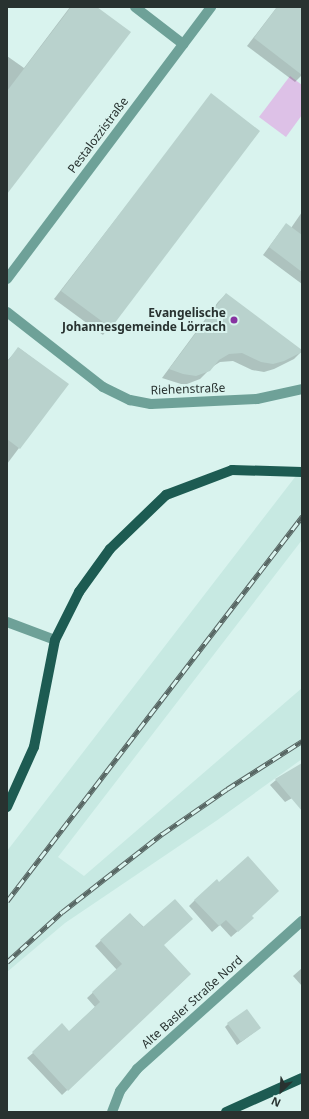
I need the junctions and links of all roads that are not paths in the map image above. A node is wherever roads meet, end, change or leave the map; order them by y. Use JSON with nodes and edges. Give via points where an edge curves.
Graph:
{"nodes":[{"id":1,"x":135,"y":7,"type":"edge"},
{"id":2,"x":211,"y":7,"type":"edge"},
{"id":3,"x":183,"y":44,"type":"junction"},
{"id":4,"x":7,"y":279,"type":"edge"},
{"id":5,"x":7,"y":312,"type":"edge"},
{"id":6,"x":302,"y":389,"type":"edge"},
{"id":7,"x":302,"y":472,"type":"edge"},
{"id":8,"x":7,"y":622,"type":"edge"},
{"id":9,"x":55,"y":640,"type":"junction"},
{"id":10,"x":7,"y":807,"type":"edge"},
{"id":11,"x":302,"y":921,"type":"edge"},
{"id":12,"x":302,"y":1078,"type":"edge"},
{"id":13,"x":112,"y":1112,"type":"edge"},
{"id":14,"x":226,"y":1112,"type":"edge"}],
"edges":[{"from":1,"to":3,"type":"street"},
{"from":2,"to":3,"type":"street","name":"Pestalozzistraße"},
{"from":3,"to":4,"type":"street","name":"Pestalozzistraße"},
{"from":5,"to":6,"type":"street","name":"Riehenstraße","via":[[104,387],[130,400],[151,404],[257,400]]},
{"from":7,"to":9,"type":"main road","via":[[232,470],[166,495],[110,548],[79,592]]},
{"from":8,"to":9,"type":"street"},
{"from":9,"to":10,"type":"main road","via":[[34,747]]},
{"from":11,"to":13,"type":"street","name":"Alte Basler Straße Nord","via":[[137,1069],[120,1091]]},
{"from":12,"to":14,"type":"main road"}]}
